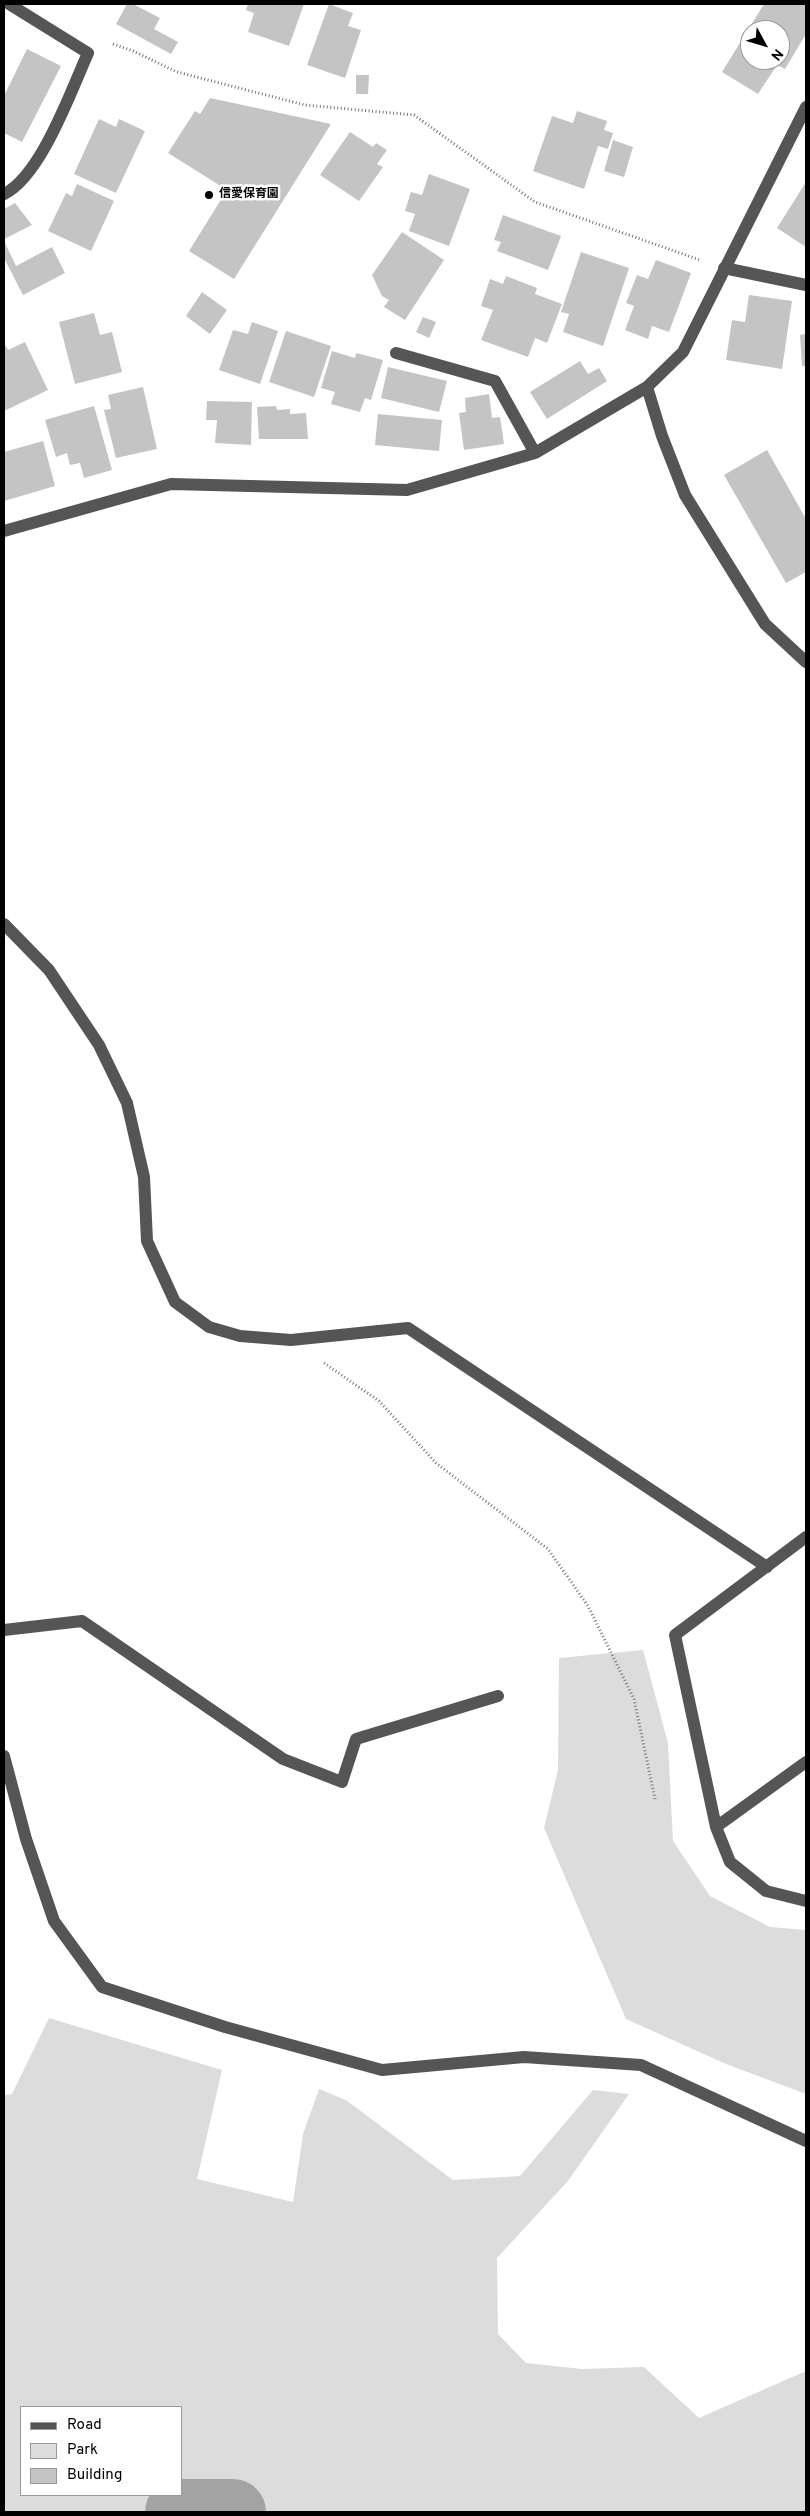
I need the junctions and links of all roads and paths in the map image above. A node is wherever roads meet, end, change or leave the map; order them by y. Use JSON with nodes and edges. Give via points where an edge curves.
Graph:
{"nodes":[{"id":1,"x":10,"y":4,"type":"edge"},
{"id":2,"x":88,"y":53,"type":"junction"},
{"id":3,"x":806,"y":108,"type":"edge"},
{"id":4,"x":4,"y":194,"type":"edge"},
{"id":5,"x":724,"y":268,"type":"junction"},
{"id":6,"x":806,"y":285,"type":"edge"},
{"id":7,"x":396,"y":353,"type":"dead end"},
{"id":8,"x":647,"y":387,"type":"junction"},
{"id":9,"x":535,"y":453,"type":"junction"},
{"id":10,"x":4,"y":531,"type":"edge"},
{"id":11,"x":806,"y":662,"type":"edge"},
{"id":12,"x":4,"y":924,"type":"edge"},
{"id":13,"x":291,"y":1340,"type":"junction"},
{"id":14,"x":806,"y":1537,"type":"edge"},
{"id":15,"x":767,"y":1567,"type":"junction"},
{"id":16,"x":4,"y":1630,"type":"edge"},
{"id":17,"x":498,"y":1696,"type":"dead end"},
{"id":18,"x":4,"y":1756,"type":"edge"},
{"id":19,"x":806,"y":1762,"type":"edge"},
{"id":20,"x":655,"y":1799,"type":"dead end"},
{"id":21,"x":716,"y":1827,"type":"junction"},
{"id":22,"x":806,"y":1901,"type":"edge"},
{"id":23,"x":806,"y":2141,"type":"edge"}],
"edges":[{"from":1,"to":2,"type":"street"},
{"from":2,"to":4,"type":"street","via":[[49,143],[14,189]]},
{"from":2,"to":5,"type":"path","via":[[104,41],[177,72],[305,105],[414,115],[535,202]]},
{"from":3,"to":5,"type":"street"},
{"from":5,"to":6,"type":"street"},
{"from":5,"to":8,"type":"street","via":[[683,352]]},
{"from":7,"to":9,"type":"street","via":[[495,381]]},
{"from":8,"to":9,"type":"street"},
{"from":8,"to":11,"type":"street","via":[[684,495],[765,624]]},
{"from":9,"to":10,"type":"street","via":[[407,490],[170,484]]},
{"from":12,"to":13,"type":"street","via":[[49,970],[99,1045],[127,1102],[144,1177],[147,1241],[175,1302],[209,1327],[240,1336]]},
{"from":13,"to":15,"type":"street","via":[[408,1328]]},
{"from":13,"to":20,"type":"path","via":[[379,1401],[436,1463],[548,1549],[588,1606],[634,1699]]},
{"from":14,"to":15,"type":"street"},
{"from":15,"to":21,"type":"street","via":[[675,1635]]},
{"from":16,"to":17,"type":"street","via":[[82,1621],[283,1759],[342,1782],[356,1739]]},
{"from":18,"to":23,"type":"street","via":[[26,1839],[54,1921],[102,1987],[225,2027],[382,2070],[524,2056],[641,2065]]},
{"from":19,"to":21,"type":"street"},
{"from":21,"to":22,"type":"street","via":[[730,1862],[766,1891]]}]}
